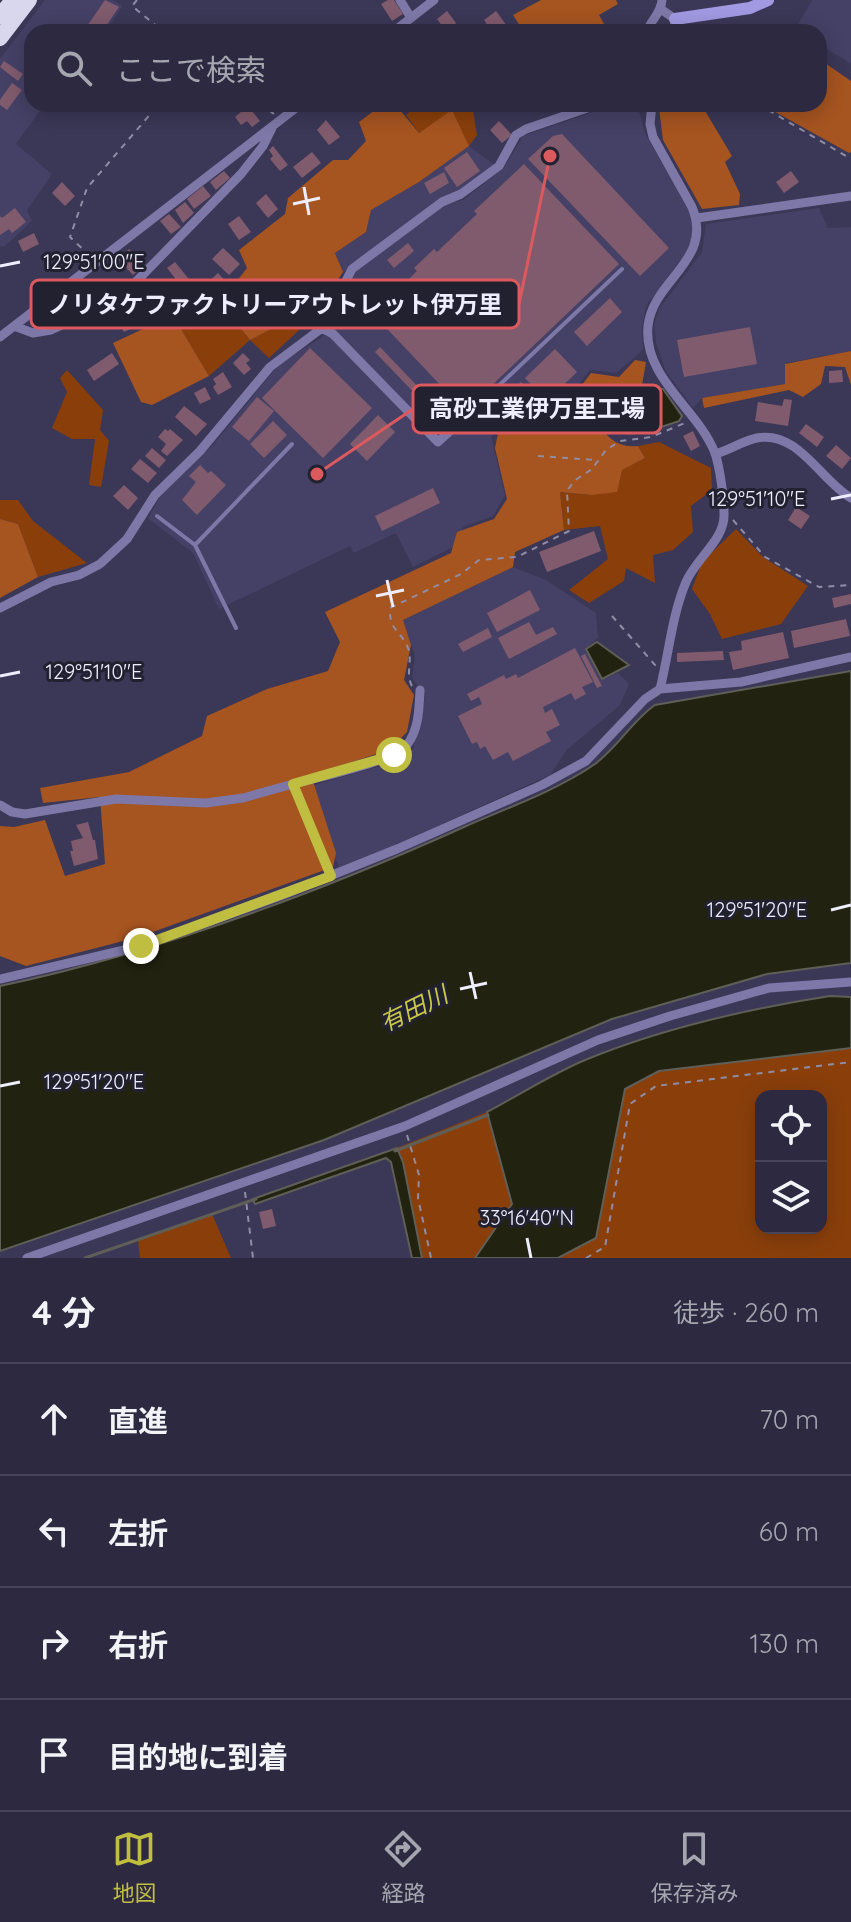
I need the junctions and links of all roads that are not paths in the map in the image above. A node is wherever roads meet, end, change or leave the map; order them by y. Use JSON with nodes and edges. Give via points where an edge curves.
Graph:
{"nodes":[{"id":1,"x":13,"y":0,"type":"edge"},
{"id":2,"x":29,"y":0,"type":"edge"},
{"id":3,"x":400,"y":0,"type":"edge"},
{"id":4,"x":434,"y":0,"type":"edge"},
{"id":5,"x":768,"y":0,"type":"edge"},
{"id":6,"x":662,"y":5,"type":"edge"},
{"id":7,"x":0,"y":16,"type":"edge"},
{"id":8,"x":411,"y":18,"type":"junction"},
{"id":9,"x":403,"y":24,"type":"edge"},
{"id":10,"x":650,"y":24,"type":"edge"},
{"id":11,"x":673,"y":24,"type":"edge"},
{"id":12,"x":682,"y":24,"type":"edge"},
{"id":13,"x":0,"y":38,"type":"edge"},
{"id":14,"x":290,"y":112,"type":"edge"},
{"id":15,"x":576,"y":112,"type":"edge"},
{"id":16,"x":651,"y":112,"type":"edge"},
{"id":17,"x":277,"y":122,"type":"junction"},
{"id":18,"x":851,"y":196,"type":"edge"},
{"id":19,"x":697,"y":218,"type":"junction"},
{"id":20,"x":622,"y":269,"type":"dead end"},
{"id":21,"x":322,"y":328,"type":"junction"},
{"id":22,"x":5,"y":332,"type":"edge"},
{"id":23,"x":450,"y":431,"type":"joint"},
{"id":24,"x":292,"y":444,"type":"dead end"},
{"id":25,"x":715,"y":454,"type":"junction"},
{"id":26,"x":851,"y":498,"type":"edge"},
{"id":27,"x":157,"y":516,"type":"dead end"},
{"id":28,"x":195,"y":545,"type":"junction"},
{"id":29,"x":0,"y":608,"type":"edge"},
{"id":30,"x":236,"y":628,"type":"dead end"},
{"id":31,"x":851,"y":657,"type":"edge"},
{"id":32,"x":660,"y":689,"type":"junction"},
{"id":33,"x":420,"y":690,"type":"road end"},
{"id":34,"x":293,"y":784,"type":"junction"},
{"id":35,"x":0,"y":805,"type":"edge"},
{"id":36,"x":331,"y":876,"type":"junction"},
{"id":37,"x":0,"y":979,"type":"edge"},
{"id":38,"x":851,"y":982,"type":"edge"},
{"id":39,"x":27,"y":1258,"type":"edge"}],
"edges":[{"from":1,"to":7,"type":"highway"},
{"from":2,"to":13,"type":"highway"},
{"from":3,"to":8,"type":"street"},
{"from":4,"to":8,"type":"street"},
{"from":5,"to":12,"type":"street"},
{"from":6,"to":10,"type":"street"},
{"from":6,"to":11,"type":"street"},
{"from":8,"to":9,"type":"street"},
{"from":14,"to":17,"type":"street"},
{"from":15,"to":21,"type":"street","via":[[516,135],[499,166],[352,269]]},
{"from":16,"to":19,"type":"street","via":[[653,137]]},
{"from":17,"to":22,"type":"street"},
{"from":17,"to":22,"type":"street","via":[[241,174],[127,291],[51,330]]},
{"from":18,"to":19,"type":"street"},
{"from":19,"to":25,"type":"street","via":[[693,251],[652,306],[647,328],[661,376]]},
{"from":20,"to":23,"type":"lane"},
{"from":21,"to":23,"type":"street","via":[[438,442]]},
{"from":21,"to":29,"type":"street","via":[[270,367],[200,451],[155,495],[127,539],[100,564]]},
{"from":24,"to":28,"type":"lane"},
{"from":25,"to":26,"type":"street","via":[[758,438],[783,441]]},
{"from":25,"to":32,"type":"street","via":[[724,511],[721,532],[687,580]]},
{"from":27,"to":28,"type":"lane"},
{"from":28,"to":30,"type":"lane"},
{"from":31,"to":32,"type":"street","via":[[741,682]]},
{"from":32,"to":36,"type":"street","via":[[586,761]]},
{"from":33,"to":34,"type":"street","via":[[419,717],[405,747],[368,764]]},
{"from":34,"to":35,"type":"street","via":[[206,803],[116,799],[25,814]]},
{"from":34,"to":36,"type":"street"},
{"from":36,"to":37,"type":"street","via":[[141,946]]},
{"from":38,"to":39,"type":"street","via":[[769,988],[598,1040],[405,1126]]}]}
